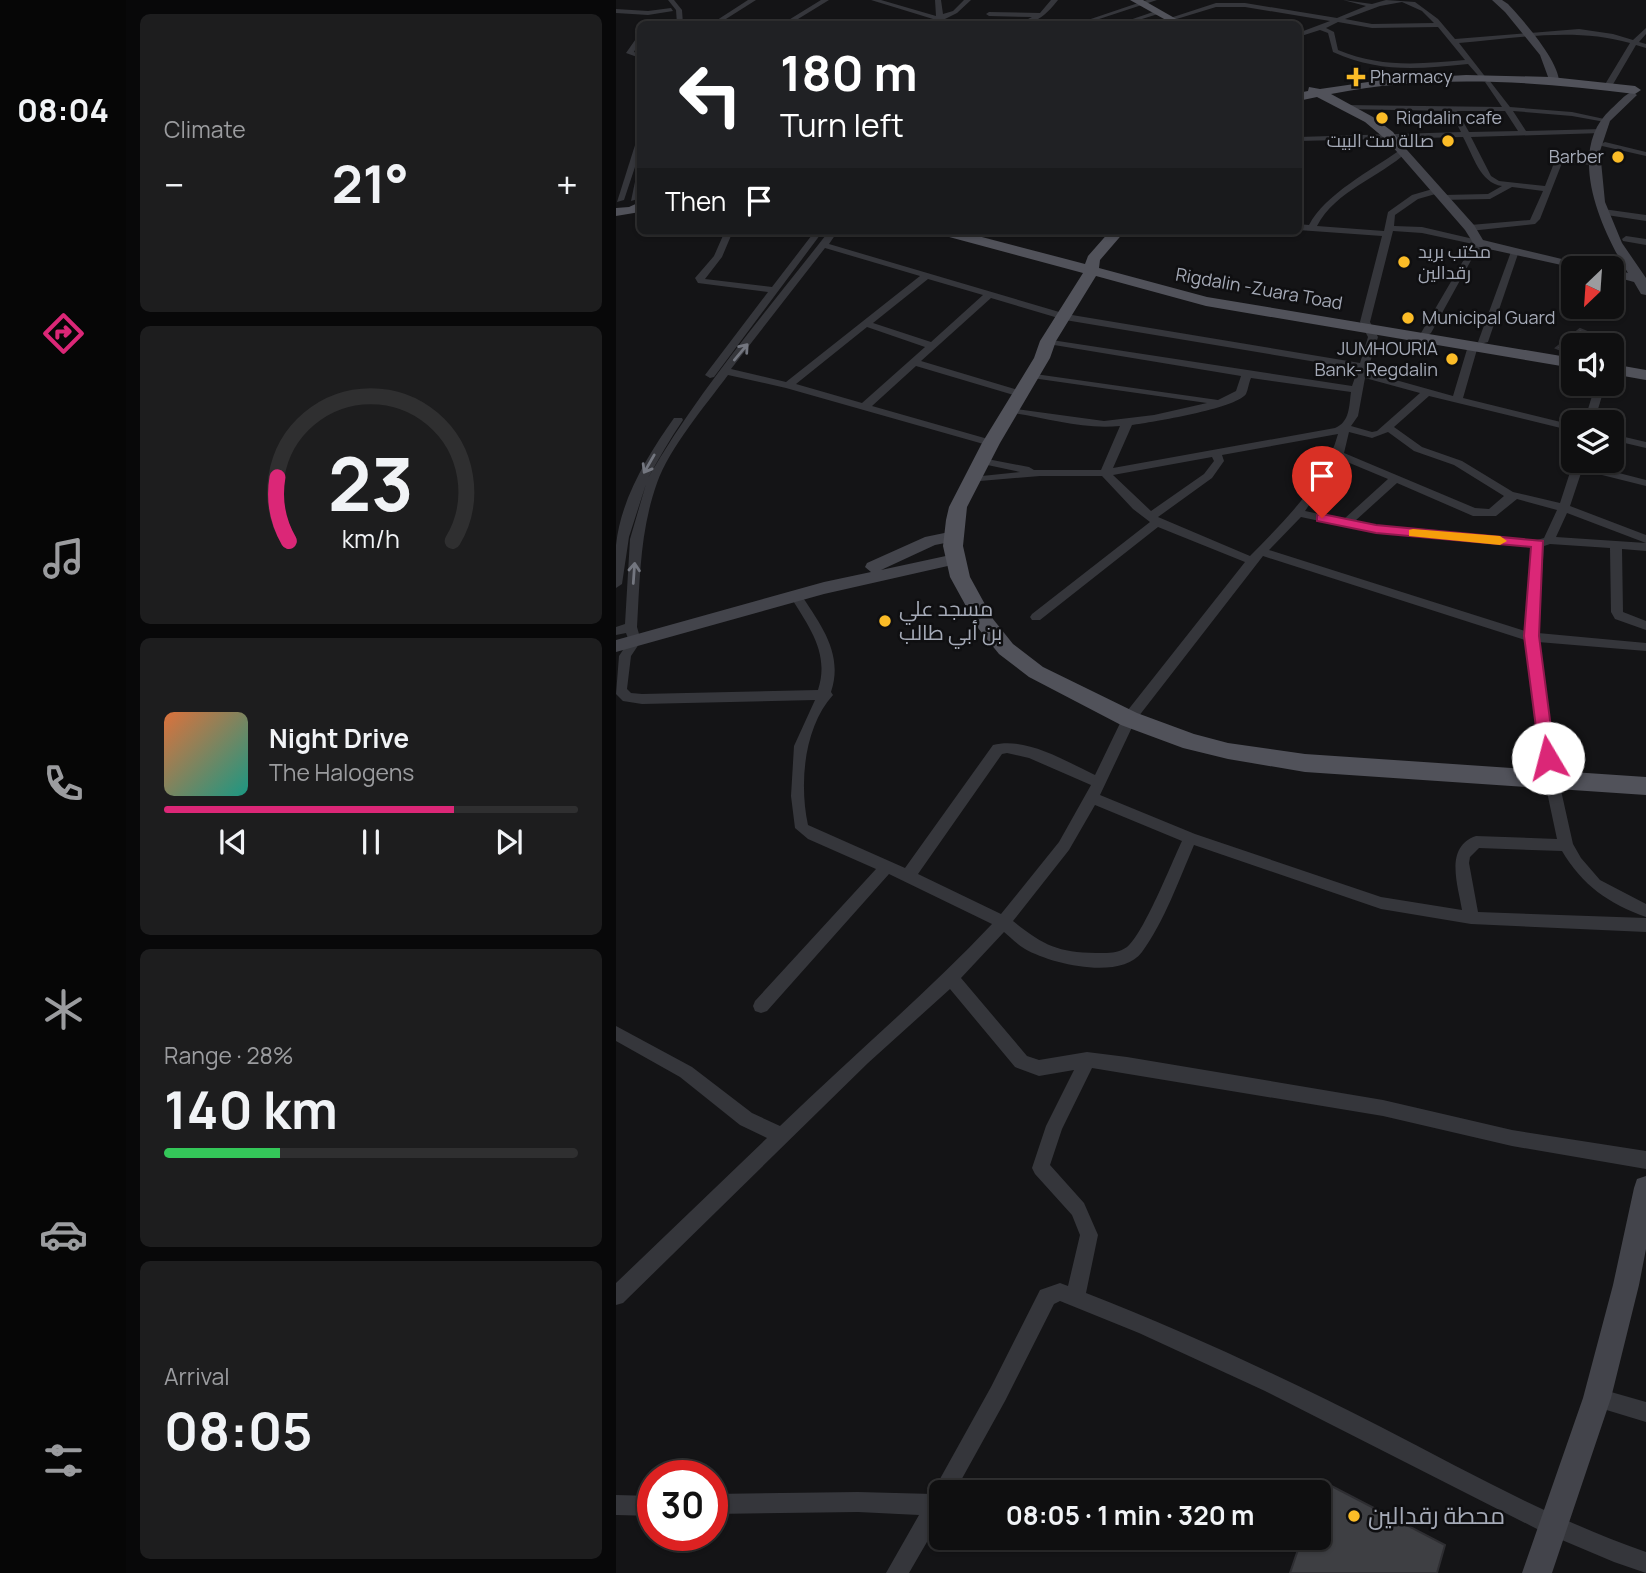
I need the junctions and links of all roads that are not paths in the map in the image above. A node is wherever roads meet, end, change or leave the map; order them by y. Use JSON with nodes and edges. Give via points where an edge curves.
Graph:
{"nodes":[{"id":1,"x":753,"y":0,"type":"edge"},
{"id":2,"x":826,"y":0,"type":"edge"},
{"id":3,"x":878,"y":0,"type":"edge"},
{"id":4,"x":937,"y":0,"type":"edge"},
{"id":5,"x":968,"y":0,"type":"edge"},
{"id":6,"x":1055,"y":0,"type":"edge"},
{"id":7,"x":1346,"y":0,"type":"edge"},
{"id":8,"x":1496,"y":0,"type":"edge"},
{"id":9,"x":671,"y":1,"type":"edge"},
{"id":10,"x":1409,"y":1,"type":"edge"},
{"id":11,"x":1144,"y":3,"type":"edge"},
{"id":12,"x":1217,"y":3,"type":"edge"},
{"id":13,"x":1373,"y":6,"type":"junction"},
{"id":14,"x":616,"y":11,"type":"edge"},
{"id":15,"x":631,"y":12,"type":"junction"},
{"id":16,"x":1156,"y":13,"type":"junction"},
{"id":17,"x":989,"y":14,"type":"dead end"},
{"id":18,"x":1042,"y":15,"type":"junction"},
{"id":19,"x":940,"y":18,"type":"junction"},
{"id":20,"x":616,"y":19,"type":"edge"},
{"id":21,"x":1338,"y":20,"type":"junction"},
{"id":22,"x":680,"y":21,"type":"edge"},
{"id":23,"x":719,"y":21,"type":"edge"},
{"id":24,"x":789,"y":21,"type":"edge"},
{"id":25,"x":934,"y":21,"type":"edge"},
{"id":26,"x":948,"y":21,"type":"edge"},
{"id":27,"x":1028,"y":21,"type":"edge"},
{"id":28,"x":1088,"y":21,"type":"edge"},
{"id":29,"x":1101,"y":21,"type":"edge"},
{"id":30,"x":1131,"y":21,"type":"edge"},
{"id":31,"x":1173,"y":21,"type":"edge"},
{"id":32,"x":1177,"y":21,"type":"edge"},
{"id":33,"x":1438,"y":24,"type":"junction"},
{"id":34,"x":1320,"y":28,"type":"junction"},
{"id":35,"x":1646,"y":30,"type":"edge"},
{"id":36,"x":1302,"y":34,"type":"edge"},
{"id":37,"x":1530,"y":36,"type":"junction"},
{"id":38,"x":637,"y":40,"type":"edge"},
{"id":39,"x":1452,"y":41,"type":"junction"},
{"id":40,"x":1634,"y":43,"type":"junction"},
{"id":41,"x":1646,"y":46,"type":"edge"},
{"id":42,"x":637,"y":55,"type":"edge"},
{"id":43,"x":1469,"y":62,"type":"junction"},
{"id":44,"x":1486,"y":80,"type":"junction"},
{"id":45,"x":1555,"y":81,"type":"junction"},
{"id":46,"x":1302,"y":84,"type":"edge"},
{"id":47,"x":1365,"y":84,"type":"junction"},
{"id":48,"x":1302,"y":86,"type":"edge"},
{"id":49,"x":1608,"y":86,"type":"junction"},
{"id":50,"x":1640,"y":92,"type":"edge"},
{"id":51,"x":1323,"y":97,"type":"edge"},
{"id":52,"x":1302,"y":102,"type":"edge"},
{"id":53,"x":1505,"y":107,"type":"junction"},
{"id":54,"x":1452,"y":108,"type":"junction"},
{"id":55,"x":1397,"y":111,"type":"junction"},
{"id":56,"x":1523,"y":132,"type":"junction"},
{"id":57,"x":1465,"y":133,"type":"junction"},
{"id":58,"x":1604,"y":134,"type":"junction"},
{"id":59,"x":1302,"y":139,"type":"edge"},
{"id":60,"x":1394,"y":141,"type":"junction"},
{"id":61,"x":1646,"y":154,"type":"edge"},
{"id":62,"x":637,"y":161,"type":"edge"},
{"id":63,"x":1597,"y":163,"type":"junction"},
{"id":64,"x":637,"y":185,"type":"edge"},
{"id":65,"x":1509,"y":186,"type":"junction"},
{"id":66,"x":1547,"y":189,"type":"junction"},
{"id":67,"x":1439,"y":195,"type":"junction"},
{"id":68,"x":630,"y":205,"type":"edge"},
{"id":69,"x":1607,"y":213,"type":"junction"},
{"id":70,"x":1646,"y":218,"type":"edge"},
{"id":71,"x":1302,"y":227,"type":"edge"},
{"id":72,"x":1312,"y":228,"type":"junction"},
{"id":73,"x":1470,"y":228,"type":"junction"},
{"id":74,"x":1388,"y":231,"type":"junction"},
{"id":75,"x":728,"y":235,"type":"edge"},
{"id":76,"x":816,"y":235,"type":"edge"},
{"id":77,"x":831,"y":235,"type":"edge"},
{"id":78,"x":959,"y":235,"type":"edge"},
{"id":79,"x":980,"y":235,"type":"edge"},
{"id":80,"x":1114,"y":235,"type":"edge"},
{"id":81,"x":1626,"y":239,"type":"junction"},
{"id":82,"x":1646,"y":242,"type":"edge"},
{"id":83,"x":1479,"y":243,"type":"junction"},
{"id":84,"x":824,"y":245,"type":"junction"},
{"id":85,"x":1497,"y":247,"type":"junction"},
{"id":86,"x":1515,"y":251,"type":"junction"},
{"id":87,"x":1471,"y":253,"type":"junction"},
{"id":88,"x":1561,"y":261,"type":"edge"},
{"id":89,"x":1091,"y":269,"type":"junction"},
{"id":90,"x":1624,"y":274,"type":"edge"},
{"id":91,"x":926,"y":276,"type":"junction"},
{"id":92,"x":1644,"y":277,"type":"edge"},
{"id":93,"x":774,"y":290,"type":"junction"},
{"id":94,"x":1646,"y":291,"type":"edge"},
{"id":95,"x":989,"y":296,"type":"junction"},
{"id":96,"x":1066,"y":317,"type":"junction"},
{"id":97,"x":864,"y":323,"type":"junction"},
{"id":98,"x":1367,"y":325,"type":"junction"},
{"id":99,"x":1426,"y":333,"type":"junction"},
{"id":100,"x":1048,"y":341,"type":"junction"},
{"id":101,"x":1478,"y":344,"type":"junction"},
{"id":102,"x":933,"y":346,"type":"junction"},
{"id":103,"x":1561,"y":355,"type":"edge"},
{"id":104,"x":1561,"y":361,"type":"edge"},
{"id":105,"x":915,"y":362,"type":"junction"},
{"id":106,"x":1624,"y":366,"type":"edge"},
{"id":107,"x":1646,"y":369,"type":"edge"},
{"id":108,"x":725,"y":371,"type":"junction"},
{"id":109,"x":1364,"y":371,"type":"junction"},
{"id":110,"x":1624,"y":371,"type":"edge"},
{"id":111,"x":1247,"y":374,"type":"junction"},
{"id":112,"x":1032,"y":375,"type":"junction"},
{"id":113,"x":1646,"y":375,"type":"edge"},
{"id":114,"x":788,"y":385,"type":"junction"},
{"id":115,"x":1356,"y":390,"type":"junction"},
{"id":116,"x":1426,"y":393,"type":"junction"},
{"id":117,"x":1457,"y":400,"type":"junction"},
{"id":118,"x":1016,"y":402,"type":"junction"},
{"id":119,"x":1225,"y":403,"type":"junction"},
{"id":120,"x":864,"y":407,"type":"junction"},
{"id":121,"x":1127,"y":423,"type":"junction"},
{"id":122,"x":1561,"y":425,"type":"edge"},
{"id":123,"x":1388,"y":427,"type":"junction"},
{"id":124,"x":1345,"y":428,"type":"junction"},
{"id":125,"x":1624,"y":440,"type":"edge"},
{"id":126,"x":1646,"y":445,"type":"edge"},
{"id":127,"x":987,"y":452,"type":"junction"},
{"id":128,"x":1216,"y":453,"type":"junction"},
{"id":129,"x":1338,"y":454,"type":"junction"},
{"id":130,"x":1041,"y":473,"type":"junction"},
{"id":131,"x":1105,"y":473,"type":"junction"},
{"id":132,"x":1576,"y":473,"type":"edge"},
{"id":133,"x":1612,"y":473,"type":"edge"},
{"id":134,"x":1395,"y":479,"type":"junction"},
{"id":135,"x":972,"y":480,"type":"junction"},
{"id":136,"x":1646,"y":483,"type":"edge"},
{"id":137,"x":1511,"y":496,"type":"junction"},
{"id":138,"x":1564,"y":508,"type":"junction"},
{"id":139,"x":1298,"y":513,"type":"junction"},
{"id":140,"x":1154,"y":519,"type":"junction"},
{"id":141,"x":1346,"y":523,"type":"junction"},
{"id":142,"x":954,"y":536,"type":"junction"},
{"id":143,"x":1646,"y":539,"type":"edge"},
{"id":144,"x":1544,"y":542,"type":"junction"},
{"id":145,"x":1616,"y":547,"type":"junction"},
{"id":146,"x":1646,"y":547,"type":"edge"},
{"id":147,"x":1257,"y":557,"type":"junction"},
{"id":148,"x":955,"y":559,"type":"junction"},
{"id":149,"x":616,"y":584,"type":"edge"},
{"id":150,"x":824,"y":588,"type":"junction"},
{"id":151,"x":796,"y":596,"type":"junction"},
{"id":152,"x":1036,"y":617,"type":"dead end"},
{"id":153,"x":1646,"y":626,"type":"edge"},
{"id":154,"x":616,"y":631,"type":"edge"},
{"id":155,"x":633,"y":634,"type":"junction"},
{"id":156,"x":1531,"y":636,"type":"junction"},
{"id":157,"x":1646,"y":647,"type":"edge"},
{"id":158,"x":619,"y":651,"type":"edge"},
{"id":159,"x":826,"y":695,"type":"junction"},
{"id":160,"x":1129,"y":719,"type":"junction"},
{"id":161,"x":1551,"y":780,"type":"junction"},
{"id":162,"x":1100,"y":783,"type":"junction"},
{"id":163,"x":1646,"y":786,"type":"edge"},
{"id":164,"x":1092,"y":798,"type":"junction"},
{"id":165,"x":1190,"y":838,"type":"junction"},
{"id":166,"x":1566,"y":845,"type":"junction"},
{"id":167,"x":886,"y":867,"type":"junction"},
{"id":168,"x":908,"y":876,"type":"junction"},
{"id":169,"x":1646,"y":911,"type":"edge"},
{"id":170,"x":1471,"y":918,"type":"junction"},
{"id":171,"x":1003,"y":922,"type":"junction"},
{"id":172,"x":1646,"y":925,"type":"edge"},
{"id":173,"x":951,"y":978,"type":"junction"},
{"id":174,"x":761,"y":1006,"type":"dead end"},
{"id":175,"x":616,"y":1033,"type":"edge"},
{"id":176,"x":1087,"y":1060,"type":"junction"},
{"id":177,"x":782,"y":1136,"type":"junction"},
{"id":178,"x":1646,"y":1160,"type":"edge"},
{"id":179,"x":1646,"y":1188,"type":"edge"},
{"id":180,"x":1643,"y":1224,"type":"edge"},
{"id":181,"x":616,"y":1296,"type":"edge"},
{"id":182,"x":1075,"y":1298,"type":"junction"},
{"id":183,"x":1597,"y":1398,"type":"junction"},
{"id":184,"x":1646,"y":1412,"type":"edge"},
{"id":185,"x":950,"y":1480,"type":"edge"},
{"id":186,"x":929,"y":1499,"type":"edge"},
{"id":187,"x":616,"y":1504,"type":"edge"},
{"id":188,"x":728,"y":1504,"type":"edge"},
{"id":189,"x":637,"y":1505,"type":"edge"},
{"id":190,"x":929,"y":1517,"type":"edge"},
{"id":191,"x":1553,"y":1525,"type":"junction"},
{"id":192,"x":1646,"y":1563,"type":"edge"},
{"id":193,"x":897,"y":1573,"type":"edge"},
{"id":194,"x":1537,"y":1573,"type":"edge"}],
"edges":[{"from":1,"to":23,"type":"street"},
{"from":2,"to":24,"type":"street"},
{"from":3,"to":19,"type":"street"},
{"from":4,"to":19,"type":"street"},
{"from":5,"to":19,"type":"street"},
{"from":6,"to":18,"type":"street"},
{"from":7,"to":13,"type":"street"},
{"from":8,"to":37,"type":"street"},
{"from":9,"to":15,"type":"street","via":[[671,14]]},
{"from":9,"to":22,"type":"street","via":[[679,10]]},
{"from":10,"to":13,"type":"street"},
{"from":10,"to":33,"type":"street"},
{"from":11,"to":16,"type":"main road"},
{"from":11,"to":28,"type":"street"},
{"from":11,"to":29,"type":"street"},
{"from":12,"to":21,"type":"street"},
{"from":12,"to":32,"type":"street"},
{"from":13,"to":21,"type":"street"},
{"from":14,"to":15,"type":"street"},
{"from":15,"to":20,"type":"street"},
{"from":16,"to":30,"type":"street"},
{"from":16,"to":31,"type":"main road"},
{"from":17,"to":18,"type":"street"},
{"from":18,"to":27,"type":"street"},
{"from":19,"to":25,"type":"street"},
{"from":19,"to":26,"type":"street"},
{"from":21,"to":33,"type":"street","via":[[1388,27]]},
{"from":21,"to":34,"type":"street"},
{"from":33,"to":39,"type":"street"},
{"from":34,"to":36,"type":"street"},
{"from":34,"to":43,"type":"street","via":[[1331,32],[1335,51],[1370,66]]},
{"from":35,"to":40,"type":"street"},
{"from":37,"to":39,"type":"street"},
{"from":37,"to":40,"type":"street","via":[[1578,31]]},
{"from":37,"to":45,"type":"street","via":[[1542,47]]},
{"from":38,"to":42,"type":"street","via":[[630,53]]},
{"from":39,"to":43,"type":"street"},
{"from":40,"to":41,"type":"street"},
{"from":40,"to":49,"type":"street"},
{"from":43,"to":44,"type":"street"},
{"from":44,"to":45,"type":"main road"},
{"from":44,"to":47,"type":"main road"},
{"from":44,"to":51,"type":"main road","via":[[1380,87]]},
{"from":44,"to":53,"type":"street"},
{"from":45,"to":49,"type":"main road"},
{"from":45,"to":50,"type":"main road"},
{"from":46,"to":47,"type":"main road"},
{"from":47,"to":51,"type":"main road"},
{"from":48,"to":51,"type":"main road"},
{"from":49,"to":50,"type":"main road"},
{"from":50,"to":58,"type":"street"},
{"from":50,"to":58,"type":"street"},
{"from":51,"to":52,"type":"main road"},
{"from":51,"to":55,"type":"street"},
{"from":51,"to":60,"type":"main road"},
{"from":51,"to":60,"type":"main road"},
{"from":53,"to":54,"type":"street"},
{"from":53,"to":56,"type":"street"},
{"from":53,"to":58,"type":"street","via":[[1566,111]]},
{"from":54,"to":55,"type":"street"},
{"from":54,"to":57,"type":"street"},
{"from":55,"to":60,"type":"street"},
{"from":56,"to":57,"type":"street"},
{"from":56,"to":58,"type":"street"},
{"from":57,"to":60,"type":"street"},
{"from":57,"to":65,"type":"street","via":[[1488,177]]},
{"from":58,"to":61,"type":"street"},
{"from":58,"to":63,"type":"street","via":[[1595,151]]},
{"from":58,"to":69,"type":"street"},
{"from":59,"to":60,"type":"street"},
{"from":60,"to":67,"type":"street"},
{"from":60,"to":72,"type":"street","via":[[1314,219]]},
{"from":62,"to":68,"type":"street"},
{"from":63,"to":66,"type":"street","via":[[1559,160]]},
{"from":63,"to":69,"type":"street","via":[[1599,202]]},
{"from":64,"to":68,"type":"street"},
{"from":65,"to":66,"type":"street"},
{"from":65,"to":67,"type":"street","via":[[1490,196]]},
{"from":66,"to":73,"type":"street","via":[[1532,222]]},
{"from":67,"to":73,"type":"street"},
{"from":67,"to":74,"type":"street","via":[[1415,197],[1391,214]]},
{"from":69,"to":70,"type":"street"},
{"from":69,"to":81,"type":"street"},
{"from":69,"to":92,"type":"street","via":[[1616,243]]},
{"from":71,"to":72,"type":"street"},
{"from":72,"to":74,"type":"street"},
{"from":73,"to":83,"type":"street"},
{"from":74,"to":83,"type":"street","via":[[1422,230]]},
{"from":74,"to":98,"type":"street"},
{"from":75,"to":93,"type":"street","via":[[701,281]]},
{"from":76,"to":93,"type":"street"},
{"from":77,"to":84,"type":"street"},
{"from":78,"to":89,"type":"main road","name":"Rigdalin -Zuara Toad"},
{"from":79,"to":89,"type":"main road","name":"Rigdalin -Zuara Toad"},
{"from":80,"to":89,"type":"main road","via":[[1093,259]]},
{"from":81,"to":82,"type":"street"},
{"from":81,"to":92,"type":"street"},
{"from":83,"to":85,"type":"street"},
{"from":83,"to":87,"type":"street"},
{"from":84,"to":91,"type":"street"},
{"from":108,"to":84,"type":"street","one_way":true},
{"from":85,"to":86,"type":"street"},
{"from":85,"to":87,"type":"street"},
{"from":86,"to":88,"type":"street"},
{"from":86,"to":101,"type":"street"},
{"from":87,"to":99,"type":"street"},
{"from":89,"to":96,"type":"main road"},
{"from":89,"to":98,"type":"main road","name":"Rigdalin -Zuara Toad","via":[[1206,301]]},
{"from":90,"to":92,"type":"street"},
{"from":91,"to":95,"type":"street"},
{"from":91,"to":97,"type":"street"},
{"from":92,"to":94,"type":"street"},
{"from":93,"to":149,"type":"street","one_way":true,"via":[[664,438],[639,482],[622,535]]},
{"from":95,"to":96,"type":"street"},
{"from":95,"to":102,"type":"street"},
{"from":96,"to":100,"type":"main road"},
{"from":96,"to":109,"type":"street"},
{"from":97,"to":102,"type":"street"},
{"from":97,"to":114,"type":"street"},
{"from":98,"to":99,"type":"main road","name":"Rigdalin -Zuara Toad"},
{"from":98,"to":101,"type":"main road","name":"Rigdalin -Zuara Toad"},
{"from":98,"to":109,"type":"street","via":[[1373,337]]},
{"from":99,"to":101,"type":"main road","name":"Rigdalin -Zuara Toad"},
{"from":100,"to":111,"type":"street"},
{"from":100,"to":112,"type":"main road"},
{"from":101,"to":103,"type":"main road","name":"Rigdalin -Zuara Toad"},
{"from":101,"to":104,"type":"main road","name":"Rigdalin -Zuara Toad"},
{"from":101,"to":117,"type":"street"},
{"from":102,"to":105,"type":"street"},
{"from":105,"to":118,"type":"street"},
{"from":105,"to":120,"type":"street"},
{"from":106,"to":107,"type":"main road"},
{"from":108,"to":114,"type":"street"},
{"from":155,"to":108,"type":"street","one_way":true,"via":[[636,539],[652,481]]},
{"from":109,"to":115,"type":"street"},
{"from":109,"to":116,"type":"street"},
{"from":110,"to":113,"type":"main road"},
{"from":111,"to":115,"type":"street"},
{"from":111,"to":119,"type":"street","via":[[1241,393]]},
{"from":112,"to":118,"type":"main road"},
{"from":112,"to":119,"type":"street"},
{"from":114,"to":120,"type":"street"},
{"from":115,"to":124,"type":"street","via":[[1353,416]]},
{"from":116,"to":117,"type":"street"},
{"from":116,"to":123,"type":"street"},
{"from":117,"to":122,"type":"street"},
{"from":118,"to":121,"type":"street","via":[[1104,424]]},
{"from":118,"to":127,"type":"main road"},
{"from":119,"to":121,"type":"street"},
{"from":120,"to":127,"type":"street"},
{"from":121,"to":131,"type":"street"},
{"from":123,"to":124,"type":"street","via":[[1372,435]]},
{"from":123,"to":137,"type":"street","via":[[1418,449],[1458,463]]},
{"from":124,"to":128,"type":"street"},
{"from":124,"to":129,"type":"street"},
{"from":125,"to":126,"type":"street"},
{"from":127,"to":130,"type":"street"},
{"from":127,"to":135,"type":"main road"},
{"from":128,"to":131,"type":"street"},
{"from":128,"to":140,"type":"street","via":[[1219,461],[1208,477]]},
{"from":129,"to":134,"type":"street"},
{"from":129,"to":139,"type":"street"},
{"from":130,"to":131,"type":"street"},
{"from":130,"to":135,"type":"street"},
{"from":131,"to":140,"type":"street"},
{"from":132,"to":138,"type":"street"},
{"from":133,"to":136,"type":"street"},
{"from":134,"to":137,"type":"street","via":[[1473,512],[1492,513]]},
{"from":134,"to":141,"type":"street"},
{"from":135,"to":142,"type":"main road","via":[[958,507]]},
{"from":137,"to":138,"type":"street"},
{"from":138,"to":143,"type":"street"},
{"from":138,"to":144,"type":"street"},
{"from":139,"to":141,"type":"street"},
{"from":139,"to":147,"type":"street"},
{"from":140,"to":147,"type":"street"},
{"from":140,"to":152,"type":"street"},
{"from":141,"to":144,"type":"street","via":[[1421,534]]},
{"from":142,"to":148,"type":"main road"},
{"from":142,"to":150,"type":"street","via":[[923,544]]},
{"from":144,"to":145,"type":"street"},
{"from":144,"to":156,"type":"street"},
{"from":145,"to":146,"type":"street"},
{"from":145,"to":153,"type":"street","via":[[1616,612]]},
{"from":147,"to":156,"type":"street"},
{"from":147,"to":160,"type":"street"},
{"from":148,"to":150,"type":"street"},
{"from":148,"to":160,"type":"main road","via":[[968,595],[1006,649],[1036,672]]},
{"from":150,"to":151,"type":"street"},
{"from":151,"to":155,"type":"street"},
{"from":151,"to":159,"type":"street","via":[[827,651]]},
{"from":154,"to":155,"type":"street"},
{"from":155,"to":158,"type":"street"},
{"from":156,"to":157,"type":"street"},
{"from":156,"to":161,"type":"street"},
{"from":158,"to":159,"type":"street","via":[[620,690],[628,698]]},
{"from":159,"to":167,"type":"street","via":[[802,742],[797,813],[802,828]]},
{"from":160,"to":161,"type":"main road","via":[[1191,742],[1267,759]]},
{"from":160,"to":162,"type":"street"},
{"from":161,"to":163,"type":"main road"},
{"from":161,"to":166,"type":"street"},
{"from":162,"to":164,"type":"street"},
{"from":162,"to":168,"type":"street","via":[[1006,745],[998,749]]},
{"from":164,"to":165,"type":"street"},
{"from":164,"to":171,"type":"street","via":[[1064,846]]},
{"from":165,"to":170,"type":"street","via":[[1370,900]]},
{"from":165,"to":171,"type":"street","via":[[1163,901],[1135,950],[1116,960],[1068,959],[1030,944]]},
{"from":166,"to":169,"type":"street","via":[[1595,884]]},
{"from":166,"to":170,"type":"street","via":[[1476,842],[1467,849],[1462,863]]},
{"from":167,"to":168,"type":"street"},
{"from":167,"to":174,"type":"street"},
{"from":168,"to":171,"type":"street"},
{"from":170,"to":172,"type":"street"},
{"from":171,"to":173,"type":"street"},
{"from":173,"to":176,"type":"street","via":[[1021,1062],[1040,1068]]},
{"from":173,"to":177,"type":"street"},
{"from":175,"to":177,"type":"street","via":[[686,1073],[746,1119]]},
{"from":176,"to":178,"type":"street","via":[[1383,1108],[1512,1138]]},
{"from":176,"to":182,"type":"street","via":[[1051,1129],[1041,1168],[1078,1209],[1089,1235]]},
{"from":177,"to":181,"type":"street"},
{"from":179,"to":180,"type":"street"},
{"from":180,"to":183,"type":"street"},
{"from":182,"to":185,"type":"street","via":[[1060,1292],[1047,1297]]},
{"from":182,"to":191,"type":"street","via":[[1236,1366]]},
{"from":183,"to":184,"type":"street"},
{"from":183,"to":191,"type":"street"},
{"from":186,"to":188,"type":"street"},
{"from":187,"to":189,"type":"street"},
{"from":190,"to":193,"type":"street"},
{"from":191,"to":192,"type":"street"},
{"from":191,"to":194,"type":"street"}]}
